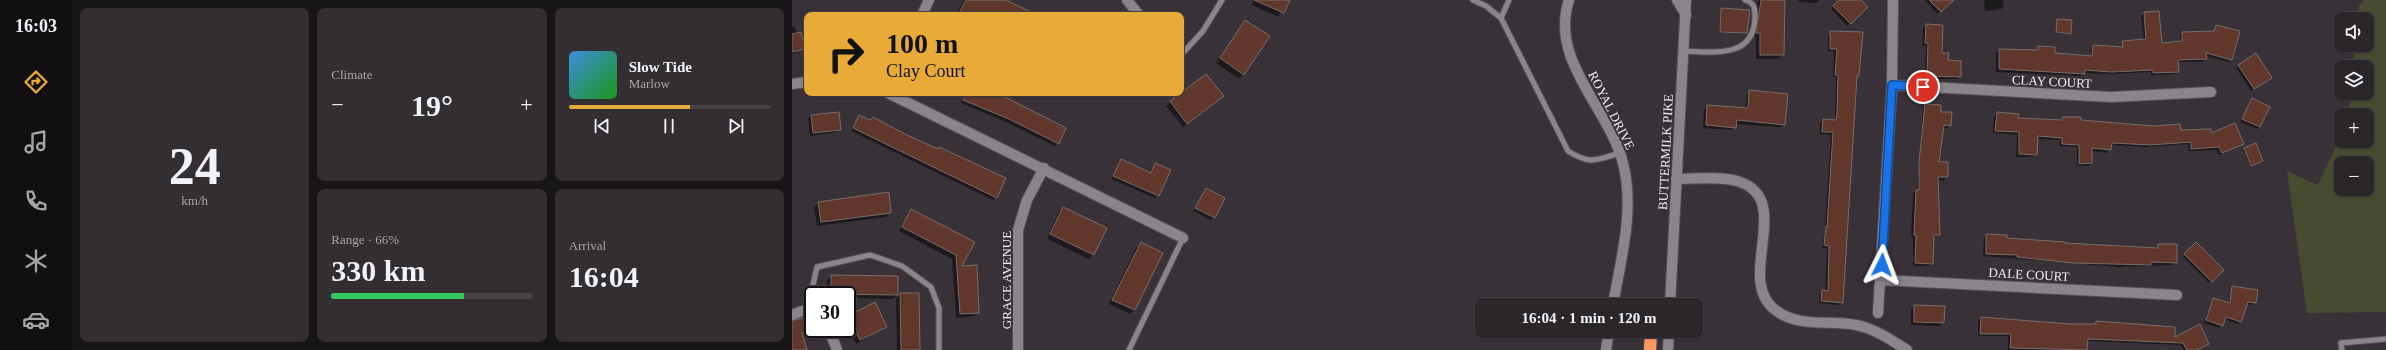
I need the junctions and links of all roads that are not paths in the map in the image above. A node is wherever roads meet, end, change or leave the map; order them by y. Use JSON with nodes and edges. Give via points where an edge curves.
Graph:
{"nodes":[{"id":1,"x":929,"y":0,"type":"edge"},
{"id":2,"x":1127,"y":0,"type":"edge"},
{"id":3,"x":1222,"y":0,"type":"edge"},
{"id":4,"x":1473,"y":0,"type":"edge"},
{"id":5,"x":1509,"y":0,"type":"edge"},
{"id":6,"x":1569,"y":0,"type":"edge"},
{"id":7,"x":1677,"y":0,"type":"edge"},
{"id":8,"x":1686,"y":0,"type":"edge"},
{"id":9,"x":1745,"y":0,"type":"edge"},
{"id":10,"x":1893,"y":0,"type":"edge"},
{"id":11,"x":923,"y":12,"type":"edge"},
{"id":12,"x":1137,"y":12,"type":"edge"},
{"id":13,"x":1686,"y":15,"type":"junction"},
{"id":14,"x":1501,"y":18,"type":"junction"},
{"id":15,"x":1683,"y":51,"type":"junction"},
{"id":16,"x":1184,"y":52,"type":"edge"},
{"id":17,"x":804,"y":82,"type":"edge"},
{"id":18,"x":792,"y":84,"type":"edge"},
{"id":19,"x":1892,"y":85,"type":"junction"},
{"id":20,"x":2211,"y":92,"type":"dead end"},
{"id":21,"x":894,"y":96,"type":"edge"},
{"id":22,"x":1620,"y":153,"type":"junction"},
{"id":23,"x":1044,"y":168,"type":"junction"},
{"id":24,"x":1676,"y":179,"type":"junction"},
{"id":25,"x":1183,"y":238,"type":"joint"},
{"id":26,"x":1881,"y":280,"type":"junction"},
{"id":27,"x":814,"y":286,"type":"edge"},
{"id":28,"x":2177,"y":296,"type":"dead end"},
{"id":29,"x":1614,"y":298,"type":"edge"},
{"id":30,"x":1669,"y":298,"type":"edge"},
{"id":31,"x":804,"y":312,"type":"edge"},
{"id":32,"x":1878,"y":313,"type":"dead end"},
{"id":33,"x":792,"y":315,"type":"edge"},
{"id":34,"x":832,"y":338,"type":"edge"},
{"id":35,"x":1608,"y":338,"type":"edge"},
{"id":36,"x":1651,"y":338,"type":"edge"},
{"id":37,"x":1669,"y":338,"type":"edge"},
{"id":38,"x":2386,"y":339,"type":"edge"},
{"id":39,"x":837,"y":350,"type":"edge"},
{"id":40,"x":939,"y":350,"type":"edge"},
{"id":41,"x":1018,"y":350,"type":"edge"},
{"id":42,"x":1129,"y":350,"type":"edge"},
{"id":43,"x":1606,"y":350,"type":"edge"},
{"id":44,"x":1650,"y":350,"type":"edge"},
{"id":45,"x":1668,"y":350,"type":"edge"},
{"id":46,"x":1907,"y":350,"type":"edge"},
{"id":47,"x":2342,"y":350,"type":"edge"}],
"edges":[{"from":1,"to":11,"type":"street"},
{"from":2,"to":12,"type":"street"},
{"from":3,"to":16,"type":"lane","via":[[1203,31]]},
{"from":4,"to":14,"type":"lane"},
{"from":5,"to":14,"type":"lane"},
{"from":6,"to":22,"type":"street","name":"ROYAL DRIVE","via":[[1564,31],[1568,52],[1600,109]]},
{"from":7,"to":13,"type":"street"},
{"from":8,"to":13,"type":"street","name":"BUTTERMILK PIKE"},
{"from":9,"to":15,"type":"lane","via":[[1752,2],[1755,8],[1755,26],[1753,34],[1743,45],[1724,52]]},
{"from":10,"to":19,"type":"street"},
{"from":13,"to":15,"type":"street","name":"BUTTERMILK PIKE"},
{"from":14,"to":22,"type":"lane","via":[[1568,151],[1583,160],[1594,160]]},
{"from":15,"to":24,"type":"street","name":"BUTTERMILK PIKE"},
{"from":17,"to":18,"type":"street"},
{"from":19,"to":20,"type":"street","name":"CLAY COURT","via":[[2111,97]]},
{"from":19,"to":26,"type":"street"},
{"from":21,"to":23,"type":"street"},
{"from":22,"to":29,"type":"street","name":"ROYAL DRIVE","via":[[1628,186],[1628,220]]},
{"from":23,"to":25,"type":"street"},
{"from":23,"to":41,"type":"street","name":"GRACE AVENUE","via":[[1027,200],[1018,230]]},
{"from":24,"to":30,"type":"street","name":"BUTTERMILK PIKE"},
{"from":24,"to":46,"type":"street","via":[[1735,180],[1749,186],[1760,196],[1764,213],[1760,270],[1764,292],[1774,309],[1796,320],[1872,329]]},
{"from":25,"to":42,"type":"lane"},
{"from":26,"to":28,"type":"street","name":"DALE COURT"},
{"from":26,"to":32,"type":"street"},
{"from":27,"to":40,"type":"lane","via":[[817,267],[870,255],[902,266],[931,287],[939,308]]},
{"from":31,"to":33,"type":"street"},
{"from":34,"to":39,"type":"street"},
{"from":35,"to":43,"type":"street"},
{"from":36,"to":44,"type":"highway"},
{"from":37,"to":45,"type":"street"},
{"from":38,"to":47,"type":"lane","via":[[2341,343]]}]}
